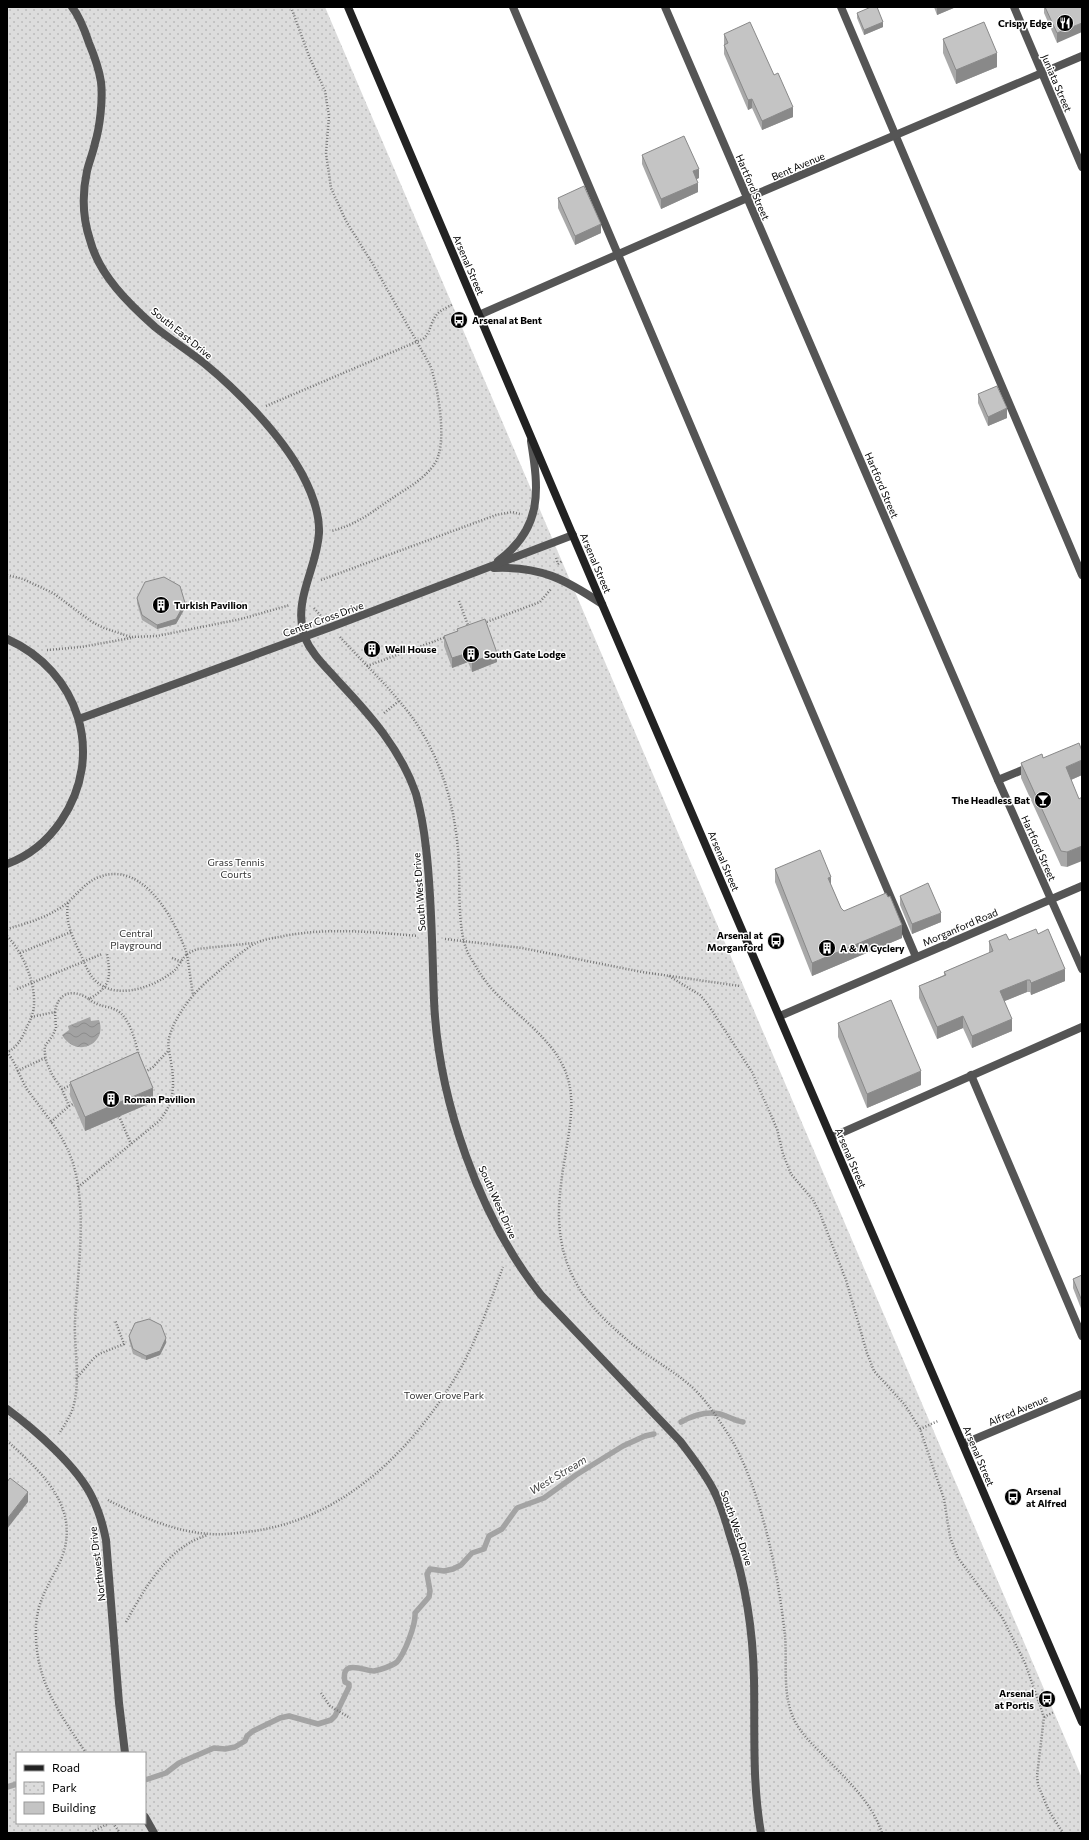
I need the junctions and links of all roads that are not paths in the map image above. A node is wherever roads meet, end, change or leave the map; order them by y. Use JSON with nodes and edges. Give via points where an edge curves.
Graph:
{"nodes":[{"id":1,"x":72,"y":7,"type":"edge"},
{"id":2,"x":348,"y":7,"type":"edge"},
{"id":3,"x":513,"y":7,"type":"edge"},
{"id":4,"x":665,"y":7,"type":"edge"},
{"id":5,"x":841,"y":7,"type":"edge"},
{"id":6,"x":1014,"y":7,"type":"edge"},
{"id":7,"x":1082,"y":56,"type":"edge"},
{"id":8,"x":1042,"y":74,"type":"junction"},
{"id":9,"x":895,"y":136,"type":"junction"},
{"id":10,"x":1082,"y":167,"type":"edge"},
{"id":11,"x":747,"y":198,"type":"junction"},
{"id":12,"x":619,"y":256,"type":"junction"},
{"id":13,"x":480,"y":315,"type":"junction"},
{"id":14,"x":529,"y":430,"type":"junction"},
{"id":15,"x":573,"y":535,"type":"junction"},
{"id":16,"x":487,"y":569,"type":"junction"},
{"id":17,"x":1082,"y":575,"type":"edge"},
{"id":18,"x":602,"y":604,"type":"junction"},
{"id":19,"x":304,"y":636,"type":"junction"},
{"id":20,"x":7,"y":639,"type":"edge"},
{"id":21,"x":79,"y":719,"type":"junction"},
{"id":22,"x":1041,"y":762,"type":"edge"},
{"id":23,"x":998,"y":780,"type":"junction"},
{"id":24,"x":7,"y":864,"type":"edge"},
{"id":25,"x":1082,"y":886,"type":"edge"},
{"id":26,"x":1051,"y":899,"type":"junction"},
{"id":27,"x":916,"y":957,"type":"junction"},
{"id":28,"x":1082,"y":969,"type":"edge"},
{"id":29,"x":780,"y":1016,"type":"junction"},
{"id":30,"x":1082,"y":1027,"type":"edge"},
{"id":31,"x":971,"y":1075,"type":"junction"},
{"id":32,"x":832,"y":1137,"type":"junction"},
{"id":33,"x":1082,"y":1336,"type":"edge"},
{"id":34,"x":1082,"y":1394,"type":"edge"},
{"id":35,"x":7,"y":1409,"type":"edge"},
{"id":36,"x":963,"y":1444,"type":"junction"},
{"id":37,"x":1082,"y":1722,"type":"edge"},
{"id":38,"x":125,"y":1752,"type":"edge"},
{"id":39,"x":146,"y":1819,"type":"edge"},
{"id":40,"x":154,"y":1833,"type":"edge"},
{"id":41,"x":761,"y":1833,"type":"edge"}],
"edges":[{"from":1,"to":19,"type":"street","name":"South East Drive","via":[[84,28],[101,82],[96,141],[87,171],[84,196],[90,242],[104,271],[123,296],[155,327],[205,364],[254,411],[287,450],[300,471],[310,490],[319,533],[302,603],[301,620]]},
{"from":2,"to":13,"type":"main road","name":"Arsenal Street"},
{"from":3,"to":12,"type":"street"},
{"from":4,"to":11,"type":"street","name":"Hartford Street"},
{"from":5,"to":9,"type":"street"},
{"from":6,"to":8,"type":"street","name":"Juniata Street"},
{"from":7,"to":8,"type":"street","name":"Bent Avenue"},
{"from":8,"to":9,"type":"street","name":"Bent Avenue"},
{"from":8,"to":10,"type":"street","name":"Juniata Street"},
{"from":9,"to":11,"type":"street","name":"Bent Avenue"},
{"from":9,"to":17,"type":"street"},
{"from":11,"to":12,"type":"street","name":"Bent Avenue"},
{"from":11,"to":23,"type":"street","name":"Hartford Street"},
{"from":12,"to":13,"type":"street","name":"Bent Avenue"},
{"from":12,"to":27,"type":"street"},
{"from":13,"to":14,"type":"main road","name":"Arsenal Street"},
{"from":14,"to":15,"type":"main road","name":"Arsenal Street"},
{"from":14,"to":16,"type":"street","via":[[536,488],[532,519],[528,529],[508,553]]},
{"from":15,"to":16,"type":"street","name":"Center Cross Drive"},
{"from":15,"to":18,"type":"main road","name":"Arsenal Street"},
{"from":16,"to":18,"type":"street","via":[[516,567],[549,575],[568,583]]},
{"from":16,"to":19,"type":"street","name":"Center Cross Drive"},
{"from":18,"to":29,"type":"main road","name":"Arsenal Street"},
{"from":19,"to":21,"type":"street","name":"Center Cross Drive"},
{"from":19,"to":41,"type":"street","name":"South West Drive","via":[[318,660],[377,724],[393,746],[407,770],[416,796],[423,824],[428,866],[436,1028],[443,1067],[449,1097],[470,1165],[497,1229],[523,1272],[541,1295],[680,1441],[704,1473],[724,1516],[742,1572],[752,1636],[755,1769]]},
{"from":20,"to":21,"type":"street","via":[[30,651],[54,673],[72,701]]},
{"from":21,"to":24,"type":"street","via":[[83,765],[70,806],[45,840]]},
{"from":22,"to":23,"type":"street"},
{"from":23,"to":26,"type":"street","name":"Hartford Street"},
{"from":25,"to":26,"type":"street","name":"Morganford Road"},
{"from":26,"to":27,"type":"street","name":"Morganford Road"},
{"from":26,"to":28,"type":"street","name":"Hartford Street"},
{"from":27,"to":29,"type":"street","name":"Morganford Road"},
{"from":29,"to":32,"type":"main road","name":"Arsenal Street"},
{"from":30,"to":31,"type":"street"},
{"from":31,"to":32,"type":"street"},
{"from":31,"to":33,"type":"street"},
{"from":32,"to":36,"type":"main road","name":"Arsenal Street"},
{"from":34,"to":36,"type":"street","name":"Alfred Avenue"},
{"from":35,"to":38,"type":"street","name":"Northwest Drive","via":[[50,1446],[78,1476],[92,1496],[101,1519],[106,1540]]},
{"from":36,"to":37,"type":"main road","name":"Arsenal Street"},
{"from":39,"to":40,"type":"street"}]}
